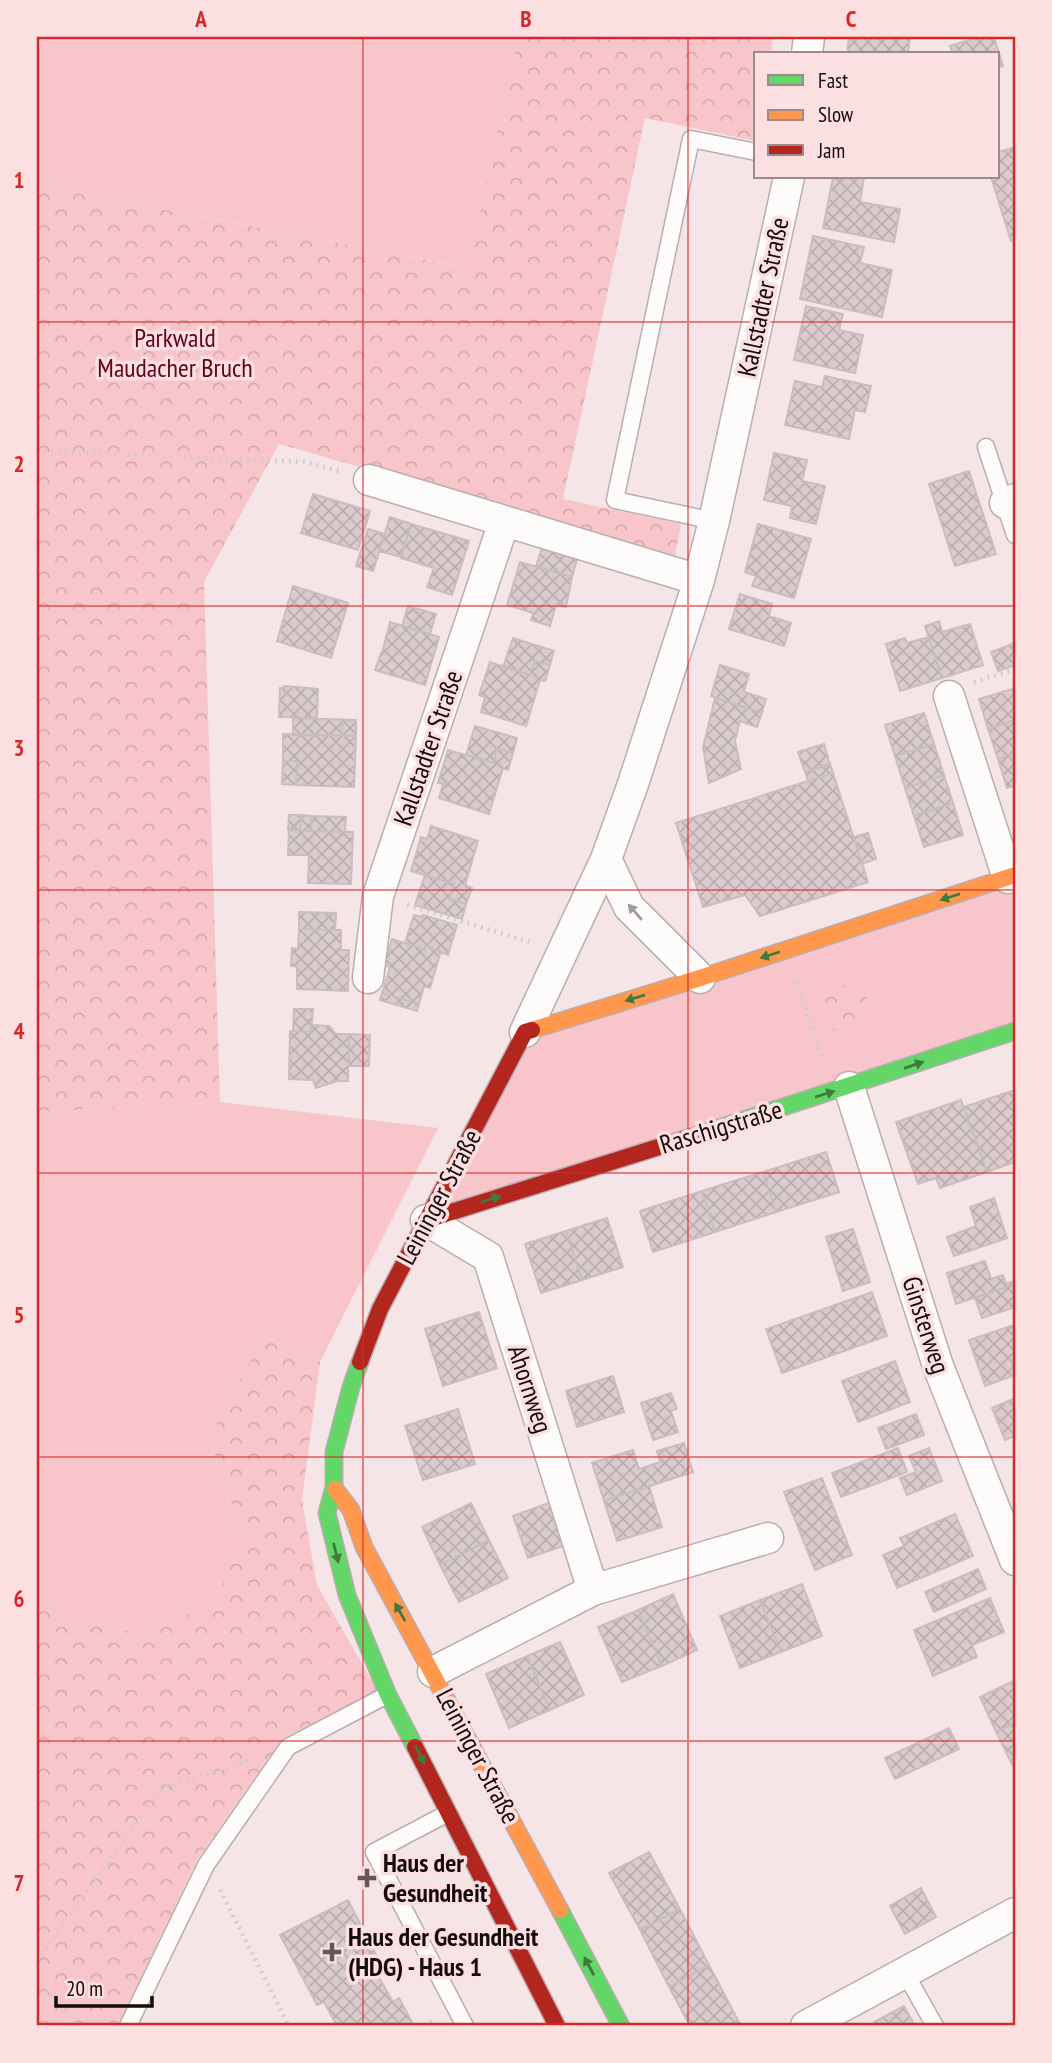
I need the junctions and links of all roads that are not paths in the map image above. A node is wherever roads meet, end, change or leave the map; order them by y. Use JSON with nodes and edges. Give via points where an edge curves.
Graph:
{"nodes":[{"id":1,"x":754,"y":152,"type":"edge"},
{"id":2,"x":789,"y":178,"type":"edge"},
{"id":3,"x":986,"y":447,"type":"dead end"},
{"id":4,"x":369,"y":480,"type":"road end"},
{"id":5,"x":1010,"y":501,"type":"edge"},
{"id":6,"x":714,"y":521,"type":"junction"},
{"id":7,"x":505,"y":522,"type":"junction"},
{"id":8,"x":1015,"y":535,"type":"edge"},
{"id":9,"x":699,"y":580,"type":"junction"},
{"id":10,"x":949,"y":696,"type":"road end"},
{"id":11,"x":606,"y":859,"type":"junction"},
{"id":12,"x":1011,"y":877,"type":"edge"},
{"id":13,"x":368,"y":978,"type":"dead end"},
{"id":14,"x":700,"y":978,"type":"junction"},
{"id":15,"x":1015,"y":1031,"type":"edge"},
{"id":16,"x":525,"y":1032,"type":"junction"},
{"id":17,"x":849,"y":1087,"type":"junction"},
{"id":18,"x":426,"y":1220,"type":"junction"},
{"id":19,"x":334,"y":1487,"type":"junction"},
{"id":20,"x":768,"y":1538,"type":"dead end"},
{"id":21,"x":1015,"y":1560,"type":"edge"},
{"id":22,"x":593,"y":1590,"type":"junction"},
{"id":23,"x":428,"y":1675,"type":"junction"},
{"id":24,"x":394,"y":1692,"type":"junction"},
{"id":25,"x":449,"y":1813,"type":"junction"},
{"id":26,"x":1015,"y":1913,"type":"edge"},
{"id":27,"x":905,"y":1973,"type":"junction"},
{"id":28,"x":128,"y":2026,"type":"edge"},
{"id":29,"x":465,"y":2026,"type":"edge"},
{"id":30,"x":557,"y":2026,"type":"edge"},
{"id":31,"x":621,"y":2026,"type":"edge"},
{"id":32,"x":806,"y":2026,"type":"edge"},
{"id":33,"x":935,"y":2026,"type":"edge"}],
"edges":[{"from":1,"to":6,"type":"lane","via":[[691,139],[615,500]]},
{"from":2,"to":6,"type":"street","name":"Kallstadter Straße"},
{"from":3,"to":5,"type":"lane"},
{"from":4,"to":7,"type":"street"},
{"from":5,"to":8,"type":"lane"},
{"from":6,"to":9,"type":"street","name":"Kallstadter Straße"},
{"from":7,"to":9,"type":"street"},
{"from":7,"to":13,"type":"street","name":"Kallstadter Straße","via":[[378,896]]},
{"from":9,"to":11,"type":"street","name":"Kallstadter Straße"},
{"from":10,"to":12,"type":"street"},
{"from":14,"to":11,"type":"street","one_way":true,"via":[[629,908]]},
{"from":11,"to":16,"type":"street","name":"Kallstadter Straße"},
{"from":12,"to":14,"type":"street","one_way":true},
{"from":14,"to":16,"type":"street","one_way":true},
{"from":17,"to":15,"type":"street","name":"Raschigstraße","one_way":true},
{"from":16,"to":18,"type":"street","name":"Leininger Straße"},
{"from":18,"to":17,"type":"street","name":"Raschigstraße","one_way":true},
{"from":17,"to":21,"type":"street","name":"Ginsterweg","via":[[938,1366]]},
{"from":18,"to":19,"type":"street","name":"Leininger Straße","via":[[380,1309],[351,1387],[334,1452]]},
{"from":18,"to":22,"type":"street","name":"Ahornweg","via":[[488,1257]]},
{"from":23,"to":19,"type":"street","name":"Leininger Straße","one_way":true,"via":[[364,1547],[351,1510]]},
{"from":19,"to":24,"type":"street","name":"Leininger Straße","one_way":true,"via":[[327,1513],[346,1595]]},
{"from":20,"to":22,"type":"street"},
{"from":22,"to":23,"type":"street"},
{"from":31,"to":23,"type":"street","name":"Leininger Straße","one_way":true},
{"from":24,"to":25,"type":"street","name":"Leininger Straße","one_way":true},
{"from":24,"to":28,"type":"lane","via":[[288,1746],[206,1865]]},
{"from":25,"to":29,"type":"lane","via":[[374,1852]]},
{"from":25,"to":30,"type":"street","name":"Leininger Straße"},
{"from":26,"to":27,"type":"street"},
{"from":27,"to":32,"type":"street"},
{"from":27,"to":33,"type":"lane"}]}
